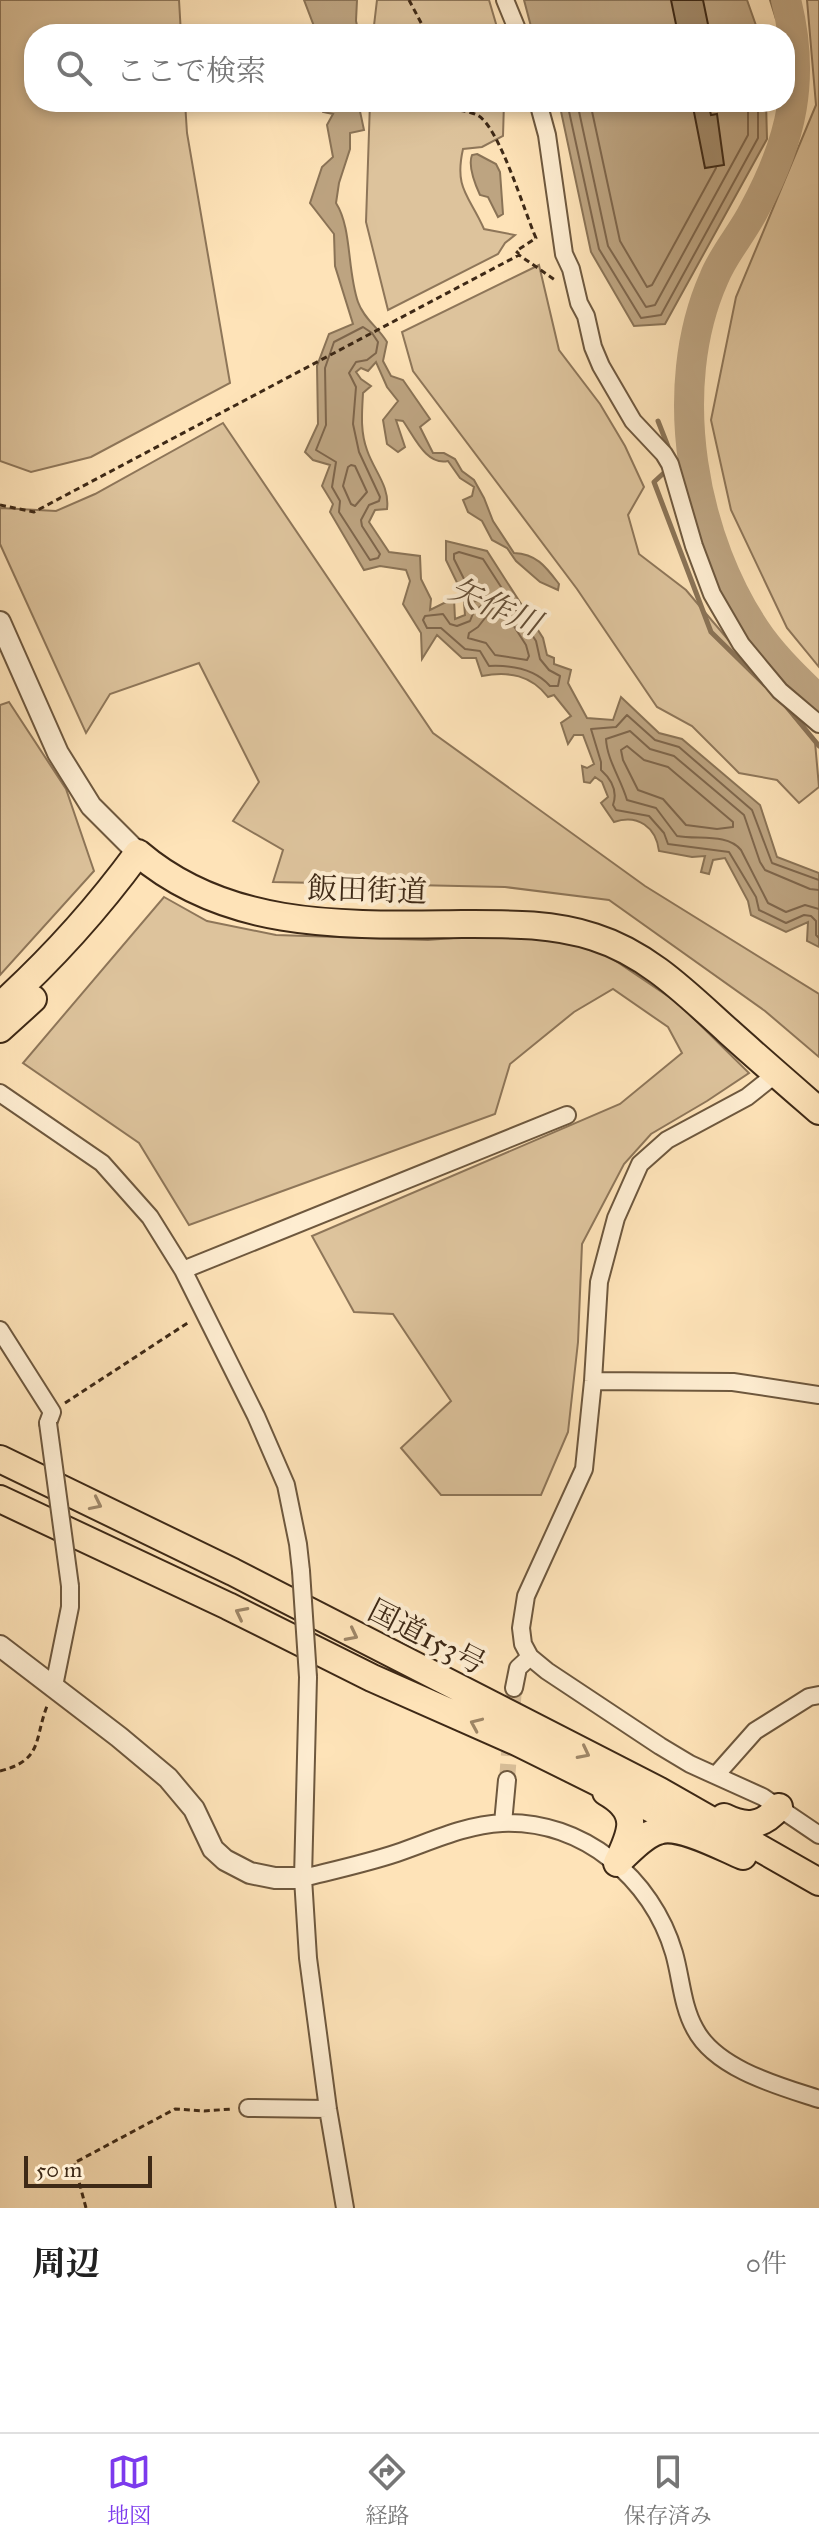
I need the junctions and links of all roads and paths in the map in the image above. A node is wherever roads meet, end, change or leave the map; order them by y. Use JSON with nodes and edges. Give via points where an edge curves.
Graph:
{"nodes":[{"id":1,"x":409,"y":0,"type":"edge"},
{"id":2,"x":505,"y":0,"type":"edge"},
{"id":3,"x":422,"y":24,"type":"edge"},
{"id":4,"x":515,"y":24,"type":"edge"},
{"id":5,"x":465,"y":112,"type":"edge"},
{"id":6,"x":541,"y":112,"type":"edge"},
{"id":7,"x":519,"y":255,"type":"junction"},
{"id":8,"x":573,"y":278,"type":"junction"},
{"id":9,"x":0,"y":505,"type":"edge"},
{"id":10,"x":0,"y":622,"type":"edge"},
{"id":11,"x":819,"y":724,"type":"edge"},
{"id":12,"x":145,"y":859,"type":"junction"},
{"id":13,"x":0,"y":1006,"type":"edge"},
{"id":14,"x":0,"y":1029,"type":"edge"},
{"id":15,"x":776,"y":1074,"type":"junction"},
{"id":16,"x":0,"y":1093,"type":"edge"},
{"id":17,"x":819,"y":1111,"type":"edge"},
{"id":18,"x":567,"y":1115,"type":"dead end"},
{"id":19,"x":183,"y":1270,"type":"junction"},
{"id":20,"x":202,"y":1313,"type":"junction"},
{"id":21,"x":0,"y":1330,"type":"edge"},
{"id":22,"x":593,"y":1381,"type":"junction"},
{"id":23,"x":819,"y":1395,"type":"edge"},
{"id":24,"x":50,"y":1418,"type":"junction"},
{"id":25,"x":0,"y":1459,"type":"edge"},
{"id":26,"x":0,"y":1499,"type":"edge"},
{"id":27,"x":0,"y":1646,"type":"edge"},
{"id":28,"x":530,"y":1657,"type":"junction"},
{"id":29,"x":54,"y":1686,"type":"junction"},
{"id":30,"x":514,"y":1688,"type":"tunnel mouth"},
{"id":31,"x":819,"y":1695,"type":"edge"},
{"id":32,"x":519,"y":1743,"type":"junction"},
{"id":33,"x":0,"y":1771,"type":"edge"},
{"id":34,"x":716,"y":1775,"type":"junction"},
{"id":35,"x":507,"y":1780,"type":"tunnel mouth"},
{"id":36,"x":658,"y":1790,"type":"junction"},
{"id":37,"x":779,"y":1807,"type":"junction"},
{"id":38,"x":503,"y":1823,"type":"junction"},
{"id":39,"x":819,"y":1835,"type":"edge"},
{"id":40,"x":743,"y":1856,"type":"junction"},
{"id":41,"x":617,"y":1863,"type":"junction"},
{"id":42,"x":303,"y":1878,"type":"junction"},
{"id":43,"x":819,"y":1882,"type":"edge"},
{"id":44,"x":819,"y":1901,"type":"edge"},
{"id":45,"x":819,"y":2099,"type":"edge"},
{"id":46,"x":248,"y":2108,"type":"joint"},
{"id":47,"x":328,"y":2109,"type":"junction"},
{"id":48,"x":86,"y":2208,"type":"edge"},
{"id":49,"x":345,"y":2208,"type":"edge"}],
"edges":[{"from":1,"to":3,"type":"path"},
{"from":2,"to":4,"type":"street"},
{"from":5,"to":7,"type":"path","via":[[486,121],[536,238],[516,251]]},
{"from":6,"to":8,"type":"street","via":[[564,254]]},
{"from":7,"to":8,"type":"path","via":[[559,283]]},
{"from":7,"to":9,"type":"path","via":[[34,512]]},
{"from":8,"to":11,"type":"street","via":[[601,366],[633,421],[670,464],[712,594],[741,644],[780,691]]},
{"from":10,"to":12,"type":"street","name":"飯田街道","via":[[58,753],[91,806]]},
{"from":12,"to":13,"type":"highway"},
{"from":12,"to":14,"type":"highway","via":[[59,972]]},
{"from":12,"to":15,"type":"highway","name":"飯田街道","via":[[233,906],[276,917],[347,924],[513,924],[597,938],[657,968]]},
{"from":15,"to":17,"type":"highway","name":"飯田街道"},
{"from":15,"to":22,"type":"street","via":[[747,1097],[667,1140],[640,1164],[616,1218],[599,1282]]},
{"from":16,"to":19,"type":"street","via":[[102,1163],[150,1217]]},
{"from":18,"to":19,"type":"street"},
{"from":19,"to":20,"type":"street"},
{"from":20,"to":24,"type":"path","via":[[84,1388]]},
{"from":20,"to":42,"type":"street","bridge":true,"via":[[286,1485],[298,1544],[308,1677]]},
{"from":21,"to":24,"type":"street"},
{"from":22,"to":23,"type":"street","via":[[733,1382]]},
{"from":22,"to":28,"type":"street","via":[[584,1469],[526,1596],[521,1628]]},
{"from":24,"to":29,"type":"street","bridge":true,"via":[[70,1586]]},
{"from":25,"to":36,"type":"highway","name":"国道153号","one_way":true},
{"from":32,"to":26,"type":"highway","name":"国道153号","one_way":true},
{"from":27,"to":29,"type":"street"},
{"from":28,"to":30,"type":"street","via":[[518,1668]]},
{"from":28,"to":34,"type":"street","via":[[660,1746]]},
{"from":29,"to":33,"type":"path","via":[[34,1753]]},
{"from":29,"to":42,"type":"street","via":[[168,1778],[225,1860],[250,1873]]},
{"from":31,"to":34,"type":"street","via":[[755,1731]]},
{"from":32,"to":40,"type":"highway","name":"国道153号"},
{"from":32,"to":41,"type":"highway","via":[[620,1802],[631,1830]]},
{"from":34,"to":37,"type":"street"},
{"from":35,"to":38,"type":"street"},
{"from":36,"to":37,"type":"highway","via":[[747,1826]]},
{"from":36,"to":43,"type":"highway","name":"国道153号"},
{"from":37,"to":39,"type":"street"},
{"from":38,"to":41,"type":"street","via":[[561,1832]]},
{"from":38,"to":42,"type":"street"},
{"from":40,"to":41,"type":"highway","via":[[667,1829],[648,1836]]},
{"from":40,"to":44,"type":"highway","name":"国道153号"},
{"from":41,"to":45,"type":"street","via":[[657,1911],[695,2030],[725,2061],[768,2083]]},
{"from":42,"to":47,"type":"street"},
{"from":46,"to":47,"type":"street"},
{"from":46,"to":48,"type":"path","via":[[175,2109],[74,2163]]},
{"from":47,"to":49,"type":"street"}]}
